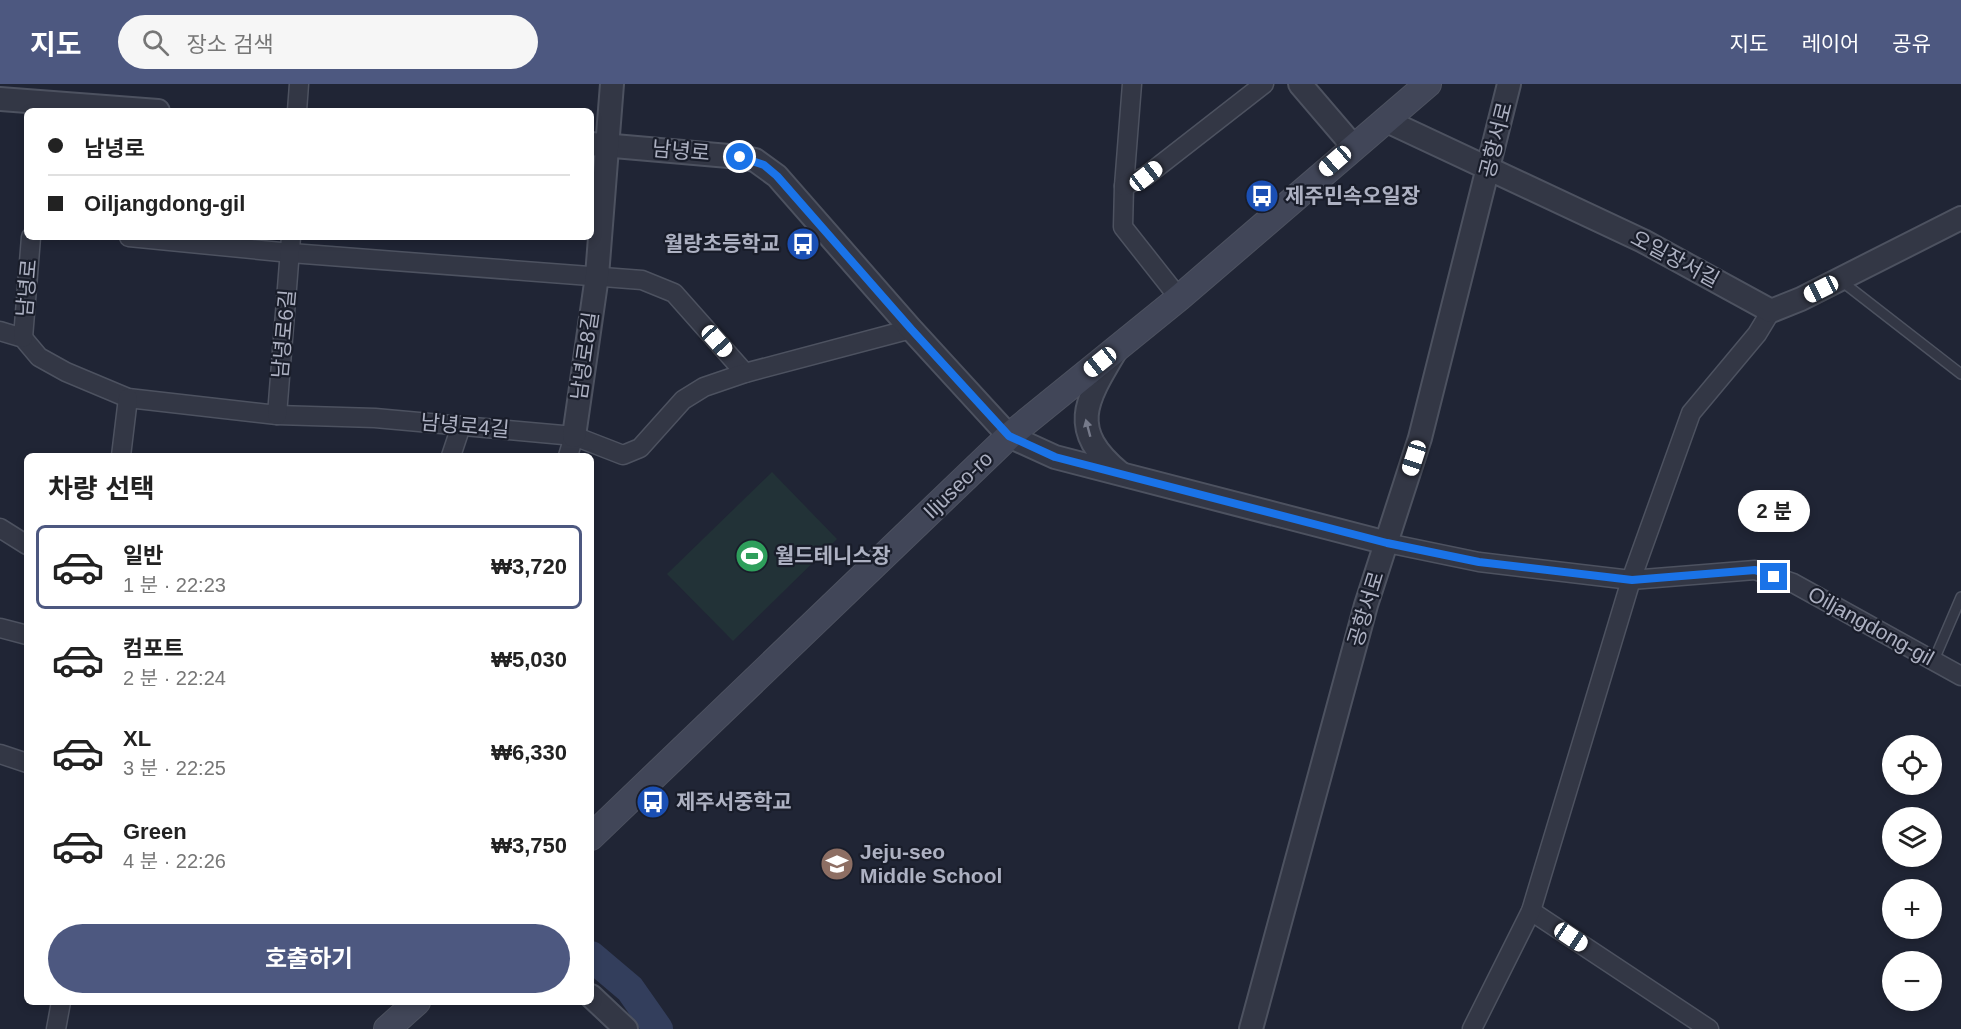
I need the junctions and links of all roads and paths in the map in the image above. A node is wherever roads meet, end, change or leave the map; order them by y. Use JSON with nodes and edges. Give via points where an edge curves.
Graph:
{"nodes":[{"id":1,"x":299,"y":84,"type":"edge"},
{"id":2,"x":612,"y":84,"type":"edge"},
{"id":3,"x":1132,"y":84,"type":"edge"},
{"id":4,"x":1264,"y":84,"type":"edge"},
{"id":5,"x":1300,"y":84,"type":"edge"},
{"id":6,"x":1428,"y":84,"type":"edge"},
{"id":7,"x":1509,"y":84,"type":"edge"},
{"id":8,"x":0,"y":99,"type":"edge"},
{"id":9,"x":38,"y":99,"type":"edge"},
{"id":10,"x":128,"y":108,"type":"edge"},
{"id":11,"x":297,"y":108,"type":"edge"},
{"id":12,"x":1385,"y":120,"type":"junction"},
{"id":13,"x":599,"y":145,"type":"edge"},
{"id":14,"x":1353,"y":146,"type":"junction"},
{"id":15,"x":1489,"y":168,"type":"junction"},
{"id":16,"x":1124,"y":186,"type":"junction"},
{"id":17,"x":1961,"y":218,"type":"edge"},
{"id":18,"x":31,"y":240,"type":"edge"},
{"id":19,"x":190,"y":240,"type":"edge"},
{"id":20,"x":291,"y":245,"type":"edge"},
{"id":21,"x":597,"y":276,"type":"junction"},
{"id":22,"x":1840,"y":280,"type":"junction"},
{"id":23,"x":1179,"y":298,"type":"junction"},
{"id":24,"x":1771,"y":311,"type":"junction"},
{"id":25,"x":911,"y":329,"type":"junction"},
{"id":26,"x":0,"y":331,"type":"edge"},
{"id":27,"x":23,"y":338,"type":"junction"},
{"id":28,"x":1118,"y":347,"type":"junction"},
{"id":29,"x":745,"y":372,"type":"junction"},
{"id":30,"x":1961,"y":374,"type":"edge"},
{"id":31,"x":128,"y":398,"type":"junction"},
{"id":32,"x":278,"y":416,"type":"junction"},
{"id":33,"x":460,"y":426,"type":"junction"},
{"id":34,"x":1009,"y":436,"type":"junction"},
{"id":35,"x":571,"y":446,"type":"edge"},
{"id":36,"x":122,"y":453,"type":"edge"},
{"id":37,"x":452,"y":453,"type":"edge"},
{"id":38,"x":1121,"y":474,"type":"junction"},
{"id":39,"x":0,"y":528,"type":"edge"},
{"id":40,"x":24,"y":543,"type":"edge"},
{"id":41,"x":1387,"y":543,"type":"junction"},
{"id":42,"x":1632,"y":580,"type":"junction"},
{"id":43,"x":1961,"y":597,"type":"edge"},
{"id":44,"x":0,"y":628,"type":"edge"},
{"id":45,"x":24,"y":634,"type":"edge"},
{"id":46,"x":1934,"y":660,"type":"junction"},
{"id":47,"x":1961,"y":676,"type":"edge"},
{"id":48,"x":0,"y":755,"type":"edge"},
{"id":49,"x":24,"y":762,"type":"edge"},
{"id":50,"x":594,"y":834,"type":"edge"},
{"id":51,"x":1531,"y":911,"type":"junction"},
{"id":52,"x":594,"y":999,"type":"edge"},
{"id":53,"x":60,"y":1005,"type":"edge"},
{"id":54,"x":414,"y":1005,"type":"edge"},
{"id":55,"x":56,"y":1029,"type":"edge"},
{"id":56,"x":387,"y":1029,"type":"edge"},
{"id":57,"x":626,"y":1029,"type":"edge"},
{"id":58,"x":1251,"y":1029,"type":"edge"},
{"id":59,"x":1472,"y":1029,"type":"edge"},
{"id":60,"x":1709,"y":1029,"type":"edge"}],
"edges":[{"from":1,"to":11,"type":"street"},
{"from":2,"to":13,"type":"street","name":"남녕로8길"},
{"from":3,"to":16,"type":"street"},
{"from":4,"to":16,"type":"street","via":[[1146,176]]},
{"from":5,"to":14,"type":"street"},
{"from":6,"to":12,"type":"main road","name":"Iljuseo-ro"},
{"from":7,"to":15,"type":"street","name":"공항서로"},
{"from":8,"to":9,"type":"street"},
{"from":9,"to":10,"type":"street"},
{"from":12,"to":14,"type":"main road","name":"Iljuseo-ro"},
{"from":12,"to":15,"type":"street","name":"오일장서길"},
{"from":13,"to":21,"type":"street","name":"남녕로8길"},
{"from":13,"to":25,"type":"street","name":"남녕로","via":[[740,157],[764,165]]},
{"from":14,"to":23,"type":"main road","name":"Iljuseo-ro"},
{"from":15,"to":24,"type":"street","name":"오일장서길","via":[[1643,241]]},
{"from":15,"to":41,"type":"street","name":"공항서로","via":[[1420,438]]},
{"from":16,"to":23,"type":"street","via":[[1123,227]]},
{"from":17,"to":22,"type":"street"},
{"from":18,"to":27,"type":"street","name":"남녕로"},
{"from":19,"to":20,"type":"street"},
{"from":20,"to":21,"type":"street"},
{"from":20,"to":32,"type":"street","name":"남녕로6길"},
{"from":21,"to":29,"type":"street","via":[[642,280],[674,293]]},
{"from":21,"to":35,"type":"street","name":"남녕로8길"},
{"from":22,"to":24,"type":"street"},
{"from":22,"to":30,"type":"lane"},
{"from":23,"to":28,"type":"main road","name":"Iljuseo-ro"},
{"from":24,"to":42,"type":"street","via":[[1757,334],[1691,413]]},
{"from":25,"to":29,"type":"street","name":"남녕로4길"},
{"from":25,"to":34,"type":"street","name":"남녕로"},
{"from":26,"to":27,"type":"street","name":"남녕로4길"},
{"from":27,"to":31,"type":"street","name":"남녕로4길","via":[[39,357]]},
{"from":28,"to":34,"type":"main road","name":"Iljuseo-ro"},
{"from":38,"to":28,"type":"street","one_way":true,"via":[[1099,453],[1085,420],[1094,391]]},
{"from":29,"to":35,"type":"street","name":"남녕로4길","via":[[704,387],[683,400],[640,448],[623,455]]},
{"from":31,"to":32,"type":"street","name":"남녕로4길"},
{"from":31,"to":36,"type":"street"},
{"from":32,"to":33,"type":"street","name":"남녕로4길","via":[[375,418]]},
{"from":33,"to":35,"type":"street","name":"남녕로4길"},
{"from":33,"to":37,"type":"street"},
{"from":34,"to":38,"type":"street","name":"Oiljangdong-gil","via":[[1055,457]]},
{"from":34,"to":50,"type":"main road","name":"Iljuseo-ro"},
{"from":38,"to":41,"type":"street","name":"Oiljangdong-gil"},
{"from":39,"to":40,"type":"street"},
{"from":41,"to":42,"type":"street","name":"Oiljangdong-gil","via":[[1479,562]]},
{"from":41,"to":58,"type":"street","name":"공항서로","via":[[1334,719]]},
{"from":42,"to":46,"type":"street","name":"Oiljangdong-gil","via":[[1755,570],[1793,584]]},
{"from":42,"to":51,"type":"street"},
{"from":43,"to":46,"type":"lane"},
{"from":44,"to":45,"type":"street"},
{"from":46,"to":47,"type":"street","name":"Oiljangdong-gil"},
{"from":48,"to":49,"type":"street"},
{"from":51,"to":59,"type":"street"},
{"from":51,"to":60,"type":"street"},
{"from":52,"to":57,"type":"street"},
{"from":53,"to":55,"type":"street"},
{"from":54,"to":56,"type":"main road"}]}
